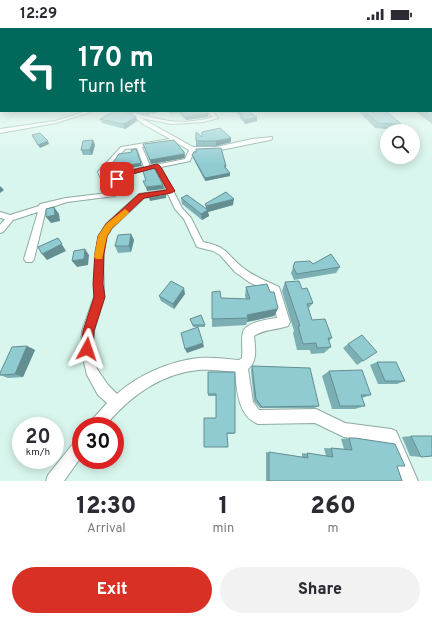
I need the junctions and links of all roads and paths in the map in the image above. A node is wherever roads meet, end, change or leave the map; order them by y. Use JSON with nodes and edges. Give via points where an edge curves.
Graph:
{"nodes":[{"id":1,"x":55,"y":122,"type":"edge"},
{"id":2,"x":144,"y":122,"type":"edge"},
{"id":3,"x":185,"y":122,"type":"edge"},
{"id":4,"x":171,"y":123,"type":"joint"},
{"id":5,"x":0,"y":132,"type":"edge"},
{"id":6,"x":172,"y":137,"type":"junction"},
{"id":7,"x":270,"y":138,"type":"dead end"},
{"id":8,"x":139,"y":146,"type":"junction"},
{"id":9,"x":192,"y":149,"type":"junction"},
{"id":10,"x":153,"y":167,"type":"junction"},
{"id":11,"x":108,"y":184,"type":"junction"},
{"id":12,"x":171,"y":191,"type":"junction"},
{"id":13,"x":43,"y":206,"type":"junction"},
{"id":14,"x":0,"y":215,"type":"edge"},
{"id":15,"x":10,"y":218,"type":"junction"},
{"id":16,"x":0,"y":230,"type":"edge"},
{"id":17,"x":29,"y":259,"type":"dead end"},
{"id":18,"x":241,"y":366,"type":"junction"},
{"id":19,"x":117,"y":403,"type":"junction"},
{"id":20,"x":104,"y":417,"type":"edge"},
{"id":21,"x":72,"y":458,"type":"edge"},
{"id":22,"x":54,"y":481,"type":"edge"},
{"id":23,"x":410,"y":481,"type":"edge"}],
"edges":[{"from":1,"to":5,"type":"street"},
{"from":2,"to":6,"type":"street"},
{"from":3,"to":4,"type":"street"},
{"from":4,"to":6,"type":"street","via":[[168,126]]},
{"from":6,"to":8,"type":"street","via":[[176,140]]},
{"from":6,"to":9,"type":"street"},
{"from":7,"to":9,"type":"street","via":[[216,149]]},
{"from":8,"to":10,"type":"street"},
{"from":8,"to":11,"type":"street","via":[[123,148],[106,165],[101,172]]},
{"from":9,"to":10,"type":"street","via":[[188,160]]},
{"from":10,"to":11,"type":"street","via":[[126,173]]},
{"from":10,"to":12,"type":"street"},
{"from":11,"to":13,"type":"street","via":[[112,194]]},
{"from":12,"to":18,"type":"street","via":[[200,244],[215,248],[252,279],[275,290],[284,322],[257,327],[248,333],[248,361]]},
{"from":12,"to":19,"type":"street","via":[[142,196],[109,226],[103,236],[99,254],[99,297],[88,331],[87,349],[91,372],[103,390]]},
{"from":13,"to":15,"type":"street"},
{"from":13,"to":17,"type":"street"},
{"from":14,"to":15,"type":"street"},
{"from":15,"to":16,"type":"street"},
{"from":18,"to":19,"type":"street","via":[[192,365],[159,375],[136,387]]},
{"from":18,"to":23,"type":"street","via":[[247,408],[252,415],[316,416],[344,430],[391,436]]},
{"from":19,"to":20,"type":"street"},
{"from":21,"to":22,"type":"street"}]}
